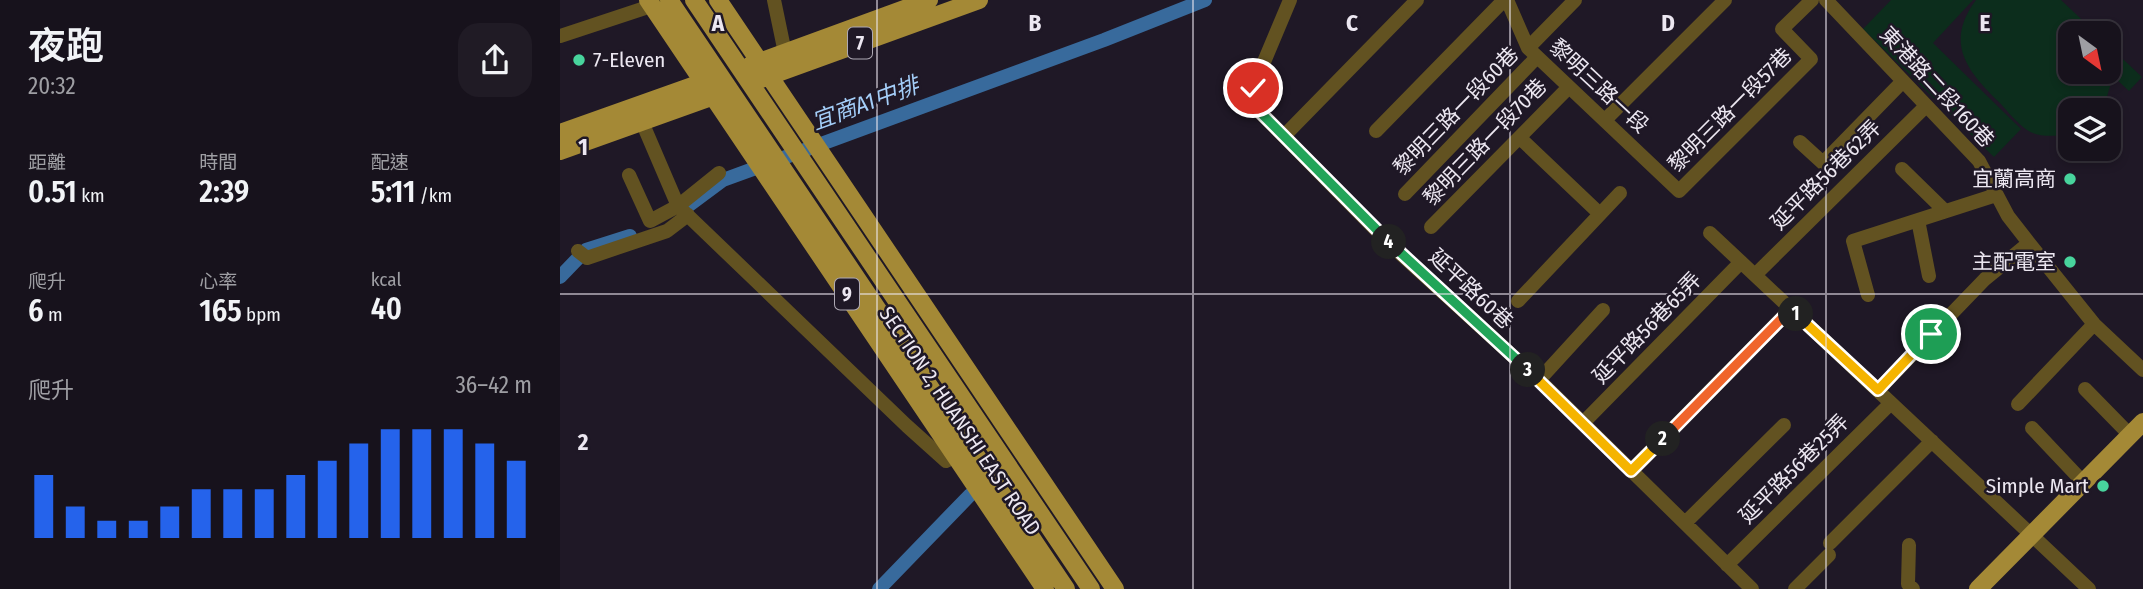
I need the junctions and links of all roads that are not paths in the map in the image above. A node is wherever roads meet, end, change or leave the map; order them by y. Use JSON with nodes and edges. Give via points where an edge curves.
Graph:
{"nodes":[{"id":1,"x":694,"y":0,"type":"edge"},
{"id":2,"x":718,"y":0,"type":"edge"},
{"id":3,"x":774,"y":0,"type":"edge"},
{"id":4,"x":929,"y":0,"type":"edge"},
{"id":5,"x":979,"y":0,"type":"edge"},
{"id":6,"x":1290,"y":0,"type":"edge"},
{"id":7,"x":1417,"y":0,"type":"edge"},
{"id":8,"x":1505,"y":0,"type":"edge"},
{"id":9,"x":1575,"y":0,"type":"edge"},
{"id":10,"x":1725,"y":0,"type":"edge"},
{"id":11,"x":1812,"y":0,"type":"edge"},
{"id":12,"x":659,"y":2,"type":"edge"},
{"id":13,"x":1831,"y":2,"type":"edge"},
{"id":14,"x":560,"y":36,"type":"edge"},
{"id":15,"x":785,"y":52,"type":"junction"},
{"id":16,"x":1532,"y":52,"type":"junction"},
{"id":17,"x":765,"y":69,"type":"junction"},
{"id":18,"x":1903,"y":81,"type":"junction"},
{"id":19,"x":729,"y":82,"type":"junction"},
{"id":20,"x":1569,"y":87,"type":"junction"},
{"id":21,"x":1926,"y":106,"type":"junction"},
{"id":22,"x":1605,"y":120,"type":"junction"},
{"id":23,"x":642,"y":122,"type":"junction"},
{"id":24,"x":1376,"y":131,"type":"dead end"},
{"id":25,"x":560,"y":133,"type":"edge"},
{"id":26,"x":1285,"y":135,"type":"junction"},
{"id":27,"x":1520,"y":138,"type":"junction"},
{"id":28,"x":1800,"y":142,"type":"dead end"},
{"id":29,"x":560,"y":151,"type":"edge"},
{"id":30,"x":1902,"y":169,"type":"dead end"},
{"id":31,"x":719,"y":173,"type":"dead end"},
{"id":32,"x":629,"y":175,"type":"dead end"},
{"id":33,"x":1679,"y":191,"type":"joint"},
{"id":34,"x":1620,"y":193,"type":"dead end"},
{"id":35,"x":1405,"y":194,"type":"dead end"},
{"id":36,"x":1996,"y":195,"type":"junction"},
{"id":37,"x":683,"y":211,"type":"junction"},
{"id":38,"x":1945,"y":211,"type":"junction"},
{"id":39,"x":1600,"y":214,"type":"junction"},
{"id":40,"x":1918,"y":220,"type":"junction"},
{"id":41,"x":1431,"y":227,"type":"dead end"},
{"id":42,"x":1710,"y":233,"type":"dead end"},
{"id":43,"x":2029,"y":243,"type":"junction"},
{"id":44,"x":578,"y":251,"type":"dead end"},
{"id":45,"x":1741,"y":262,"type":"junction"},
{"id":46,"x":1755,"y":275,"type":"junction"},
{"id":47,"x":1929,"y":276,"type":"dead end"},
{"id":48,"x":1868,"y":295,"type":"dead end"},
{"id":49,"x":1518,"y":301,"type":"dead end"},
{"id":50,"x":1791,"y":309,"type":"junction"},
{"id":51,"x":1603,"y":310,"type":"dead end"},
{"id":52,"x":2094,"y":324,"type":"junction"},
{"id":53,"x":2143,"y":370,"type":"edge"},
{"id":54,"x":1539,"y":380,"type":"junction"},
{"id":55,"x":2085,"y":389,"type":"dead end"},
{"id":56,"x":1878,"y":390,"type":"junction"},
{"id":57,"x":1891,"y":403,"type":"junction"},
{"id":58,"x":2018,"y":404,"type":"dead end"},
{"id":59,"x":2143,"y":422,"type":"edge"},
{"id":60,"x":1583,"y":423,"type":"junction"},
{"id":61,"x":1004,"y":424,"type":"junction"},
{"id":62,"x":1784,"y":425,"type":"dead end"},
{"id":63,"x":2032,"y":428,"type":"dead end"},
{"id":64,"x":987,"y":435,"type":"junction"},
{"id":65,"x":2130,"y":435,"type":"junction"},
{"id":66,"x":1932,"y":441,"type":"junction"},
{"id":67,"x":963,"y":451,"type":"junction"},
{"id":68,"x":1631,"y":471,"type":"junction"},
{"id":69,"x":2083,"y":482,"type":"junction"},
{"id":70,"x":1685,"y":523,"type":"junction"},
{"id":71,"x":2031,"y":534,"type":"junction"},
{"id":72,"x":1909,"y":545,"type":"dead end"},
{"id":73,"x":1727,"y":565,"type":"junction"},
{"id":74,"x":1045,"y":589,"type":"edge"},
{"id":75,"x":1066,"y":589,"type":"edge"},
{"id":76,"x":1091,"y":589,"type":"edge"},
{"id":77,"x":1115,"y":589,"type":"edge"},
{"id":78,"x":1752,"y":589,"type":"edge"},
{"id":79,"x":1795,"y":589,"type":"edge"},
{"id":80,"x":1913,"y":589,"type":"edge"},
{"id":81,"x":1978,"y":589,"type":"edge"},
{"id":82,"x":2089,"y":589,"type":"edge"}],
"edges":[{"from":1,"to":19,"type":"main road","name":"SECTION 2, HUANSHI EAST ROAD","number":"9"},
{"from":2,"to":17,"type":"main road","name":"SECTION 2, HUANSHI EAST ROAD"},
{"from":3,"to":15,"type":"street"},
{"from":4,"to":15,"type":"main road","number":"7"},
{"from":5,"to":17,"type":"main road","number":"7"},
{"from":6,"to":26,"type":"street","name":"延平路60巷","via":[[1253,88],[1254,106]]},
{"from":7,"to":26,"type":"street"},
{"from":8,"to":16,"type":"street","name":"黎明三路一段"},
{"from":8,"to":24,"type":"street"},
{"from":9,"to":16,"type":"street","name":"黎明三路一段60巷"},
{"from":10,"to":22,"type":"street"},
{"from":11,"to":33,"type":"street","name":"黎明三路一段57巷","via":[[1782,29],[1811,59]]},
{"from":12,"to":14,"type":"street"},
{"from":12,"to":19,"type":"main road","name":"SECTION 2, HUANSHI EAST ROAD","number":"9"},
{"from":13,"to":18,"type":"street","name":"東港路二段160巷"},
{"from":15,"to":17,"type":"main road","number":"7"},
{"from":16,"to":20,"type":"street","name":"黎明三路一段"},
{"from":16,"to":35,"type":"street","name":"黎明三路一段60巷"},
{"from":17,"to":19,"type":"main road","number":"7"},
{"from":17,"to":61,"type":"main road","name":"SECTION 2, HUANSHI EAST ROAD"},
{"from":18,"to":21,"type":"street","name":"東港路二段160巷"},
{"from":18,"to":28,"type":"street","via":[[1823,163]]},
{"from":19,"to":23,"type":"main road","number":"7"},
{"from":19,"to":25,"type":"main road","number":"7"},
{"from":19,"to":64,"type":"main road","name":"SECTION 2, HUANSHI EAST ROAD","number":"9"},
{"from":19,"to":67,"type":"main road","name":"SECTION 2, HUANSHI EAST ROAD","number":"9"},
{"from":20,"to":22,"type":"street","name":"黎明三路一段"},
{"from":20,"to":27,"type":"street","name":"黎明三路一段70巷"},
{"from":21,"to":36,"type":"street","name":"東港路二段160巷","via":[[1979,160]]},
{"from":21,"to":46,"type":"street","name":"延平路56巷62弄"},
{"from":22,"to":33,"type":"street","name":"黎明三路一段"},
{"from":23,"to":29,"type":"main road","number":"7"},
{"from":23,"to":37,"type":"street"},
{"from":26,"to":54,"type":"street","name":"延平路60巷","via":[[1392,246]]},
{"from":27,"to":39,"type":"street"},
{"from":27,"to":41,"type":"street","name":"黎明三路一段70巷"},
{"from":30,"to":38,"type":"street"},
{"from":31,"to":37,"type":"street"},
{"from":32,"to":37,"type":"street","via":[[650,221]]},
{"from":34,"to":39,"type":"street"},
{"from":36,"to":38,"type":"street"},
{"from":36,"to":43,"type":"street","name":"東港路二段160巷"},
{"from":37,"to":44,"type":"street","via":[[667,230],[587,258]]},
{"from":37,"to":67,"type":"street","via":[[946,461]]},
{"from":38,"to":40,"type":"street"},
{"from":39,"to":49,"type":"street"},
{"from":40,"to":47,"type":"street"},
{"from":40,"to":48,"type":"street","via":[[1853,241]]},
{"from":42,"to":45,"type":"street"},
{"from":43,"to":52,"type":"street","name":"東港路二段160巷"},
{"from":43,"to":56,"type":"street","via":[[1985,279]]},
{"from":45,"to":46,"type":"street"},
{"from":45,"to":60,"type":"street","name":"延平路56巷65弄"},
{"from":46,"to":50,"type":"street"},
{"from":50,"to":56,"type":"street"},
{"from":50,"to":68,"type":"street"},
{"from":51,"to":54,"type":"street"},
{"from":52,"to":53,"type":"street","name":"東港路二段160巷"},
{"from":52,"to":58,"type":"street"},
{"from":54,"to":60,"type":"street","name":"延平路60巷"},
{"from":55,"to":65,"type":"street"},
{"from":56,"to":57,"type":"street"},
{"from":57,"to":66,"type":"street"},
{"from":57,"to":73,"type":"street","name":"延平路56巷25弄"},
{"from":59,"to":65,"type":"main road"},
{"from":60,"to":68,"type":"street","name":"延平路60巷"},
{"from":61,"to":64,"type":"main road"},
{"from":61,"to":77,"type":"main road","name":"SECTION 2, HUANSHI EAST ROAD"},
{"from":62,"to":70,"type":"street"},
{"from":63,"to":69,"type":"street"},
{"from":64,"to":67,"type":"main road"},
{"from":64,"to":76,"type":"main road","name":"SECTION 2, HUANSHI EAST ROAD","number":"9"},
{"from":65,"to":69,"type":"main road"},
{"from":66,"to":71,"type":"street"},
{"from":66,"to":79,"type":"street"},
{"from":67,"to":74,"type":"main road","name":"SECTION 2, HUANSHI EAST ROAD","number":"9"},
{"from":67,"to":75,"type":"main road","name":"SECTION 2, HUANSHI EAST ROAD","number":"9"},
{"from":68,"to":70,"type":"street","name":"延平路60巷"},
{"from":69,"to":71,"type":"main road"},
{"from":70,"to":73,"type":"street","name":"延平路60巷"},
{"from":71,"to":81,"type":"main road"},
{"from":71,"to":82,"type":"street"},
{"from":72,"to":80,"type":"street","via":[[1908,584]]},
{"from":73,"to":78,"type":"street","name":"延平路60巷"}]}
